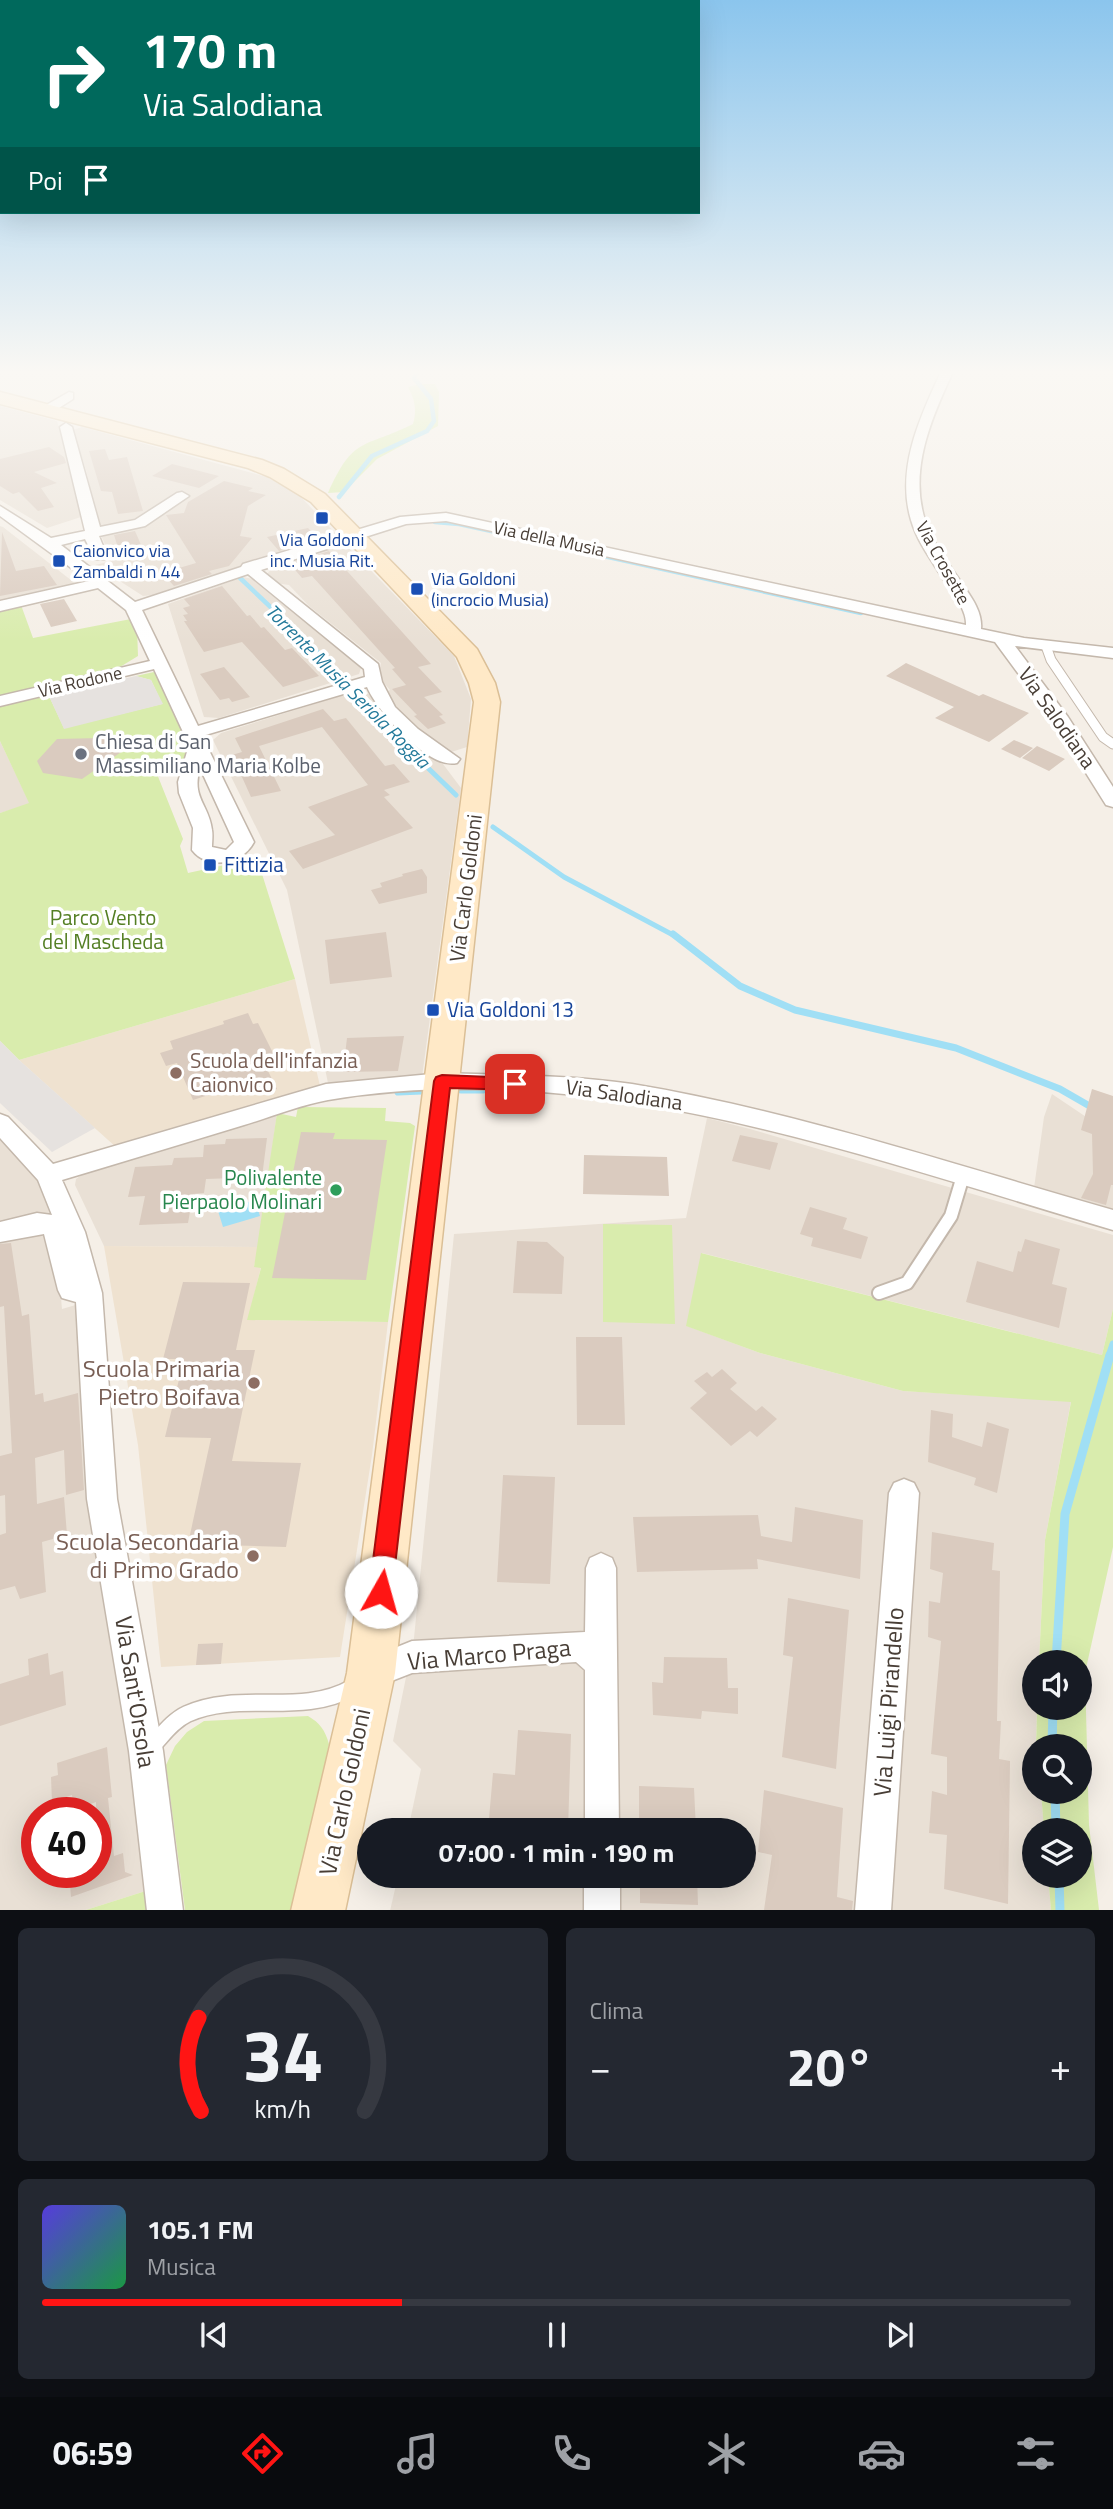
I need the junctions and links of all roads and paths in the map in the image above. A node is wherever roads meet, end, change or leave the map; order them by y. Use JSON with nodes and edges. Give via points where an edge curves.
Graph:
{"nodes":[{"id":1,"x":76,"y":463,"type":"edge"},
{"id":2,"x":252,"y":463,"type":"edge"},
{"id":3,"x":915,"y":463,"type":"edge"},
{"id":4,"x":182,"y":496,"type":"dead end"},
{"id":5,"x":0,"y":510,"type":"edge"},
{"id":6,"x":92,"y":532,"type":"junction"},
{"id":7,"x":353,"y":534,"type":"junction"},
{"id":8,"x":48,"y":543,"type":"junction"},
{"id":9,"x":100,"y":556,"type":"dead end"},
{"id":10,"x":248,"y":568,"type":"junction"},
{"id":11,"x":100,"y":583,"type":"junction"},
{"id":12,"x":0,"y":606,"type":"edge"},
{"id":13,"x":134,"y":608,"type":"junction"},
{"id":14,"x":973,"y":631,"type":"junction"},
{"id":15,"x":1000,"y":637,"type":"junction"},
{"id":16,"x":1046,"y":646,"type":"junction"},
{"id":17,"x":1113,"y":653,"type":"edge"},
{"id":18,"x":160,"y":663,"type":"junction"},
{"id":19,"x":372,"y":680,"type":"junction"},
{"id":20,"x":0,"y":701,"type":"edge"},
{"id":21,"x":196,"y":739,"type":"junction"},
{"id":22,"x":1113,"y":744,"type":"edge"},
{"id":23,"x":452,"y":760,"type":"dead end"},
{"id":24,"x":1113,"y":801,"type":"edge"},
{"id":25,"x":442,"y":1081,"type":"junction"},
{"id":26,"x":0,"y":1123,"type":"edge"},
{"id":27,"x":48,"y":1175,"type":"junction"},
{"id":28,"x":963,"y":1176,"type":"junction"},
{"id":29,"x":1113,"y":1220,"type":"edge"},
{"id":30,"x":0,"y":1232,"type":"edge"},
{"id":31,"x":89,"y":1293,"type":"junction"},
{"id":32,"x":879,"y":1293,"type":"dead end"},
{"id":33,"x":904,"y":1493,"type":"dead end"},
{"id":34,"x":601,"y":1568,"type":"dead end"},
{"id":35,"x":603,"y":1664,"type":"junction"},
{"id":36,"x":371,"y":1673,"type":"junction"},
{"id":37,"x":146,"y":1751,"type":"junction"},
{"id":38,"x":602,"y":1818,"type":"edge"},
{"id":39,"x":602,"y":1888,"type":"edge"},
{"id":40,"x":165,"y":1910,"type":"edge"},
{"id":41,"x":318,"y":1910,"type":"edge"},
{"id":42,"x":602,"y":1910,"type":"edge"},
{"id":43,"x":873,"y":1910,"type":"edge"}],
"edges":[{"from":1,"to":6,"type":"street"},
{"from":2,"to":7,"type":"street","name":"Via Carlo Goldoni","via":[[318,498]]},
{"from":3,"to":14,"type":"street","name":"Via Crosette","via":[[911,486],[918,522],[968,605]]},
{"from":4,"to":6,"type":"street","via":[[140,523]]},
{"from":5,"to":8,"type":"street"},
{"from":6,"to":8,"type":"street"},
{"from":6,"to":9,"type":"street"},
{"from":7,"to":10,"type":"street","name":"Via della Musia"},
{"from":7,"to":14,"type":"street","name":"Via della Musia","via":[[414,518],[457,519]]},
{"from":7,"to":25,"type":"street","name":"Via Carlo Goldoni","via":[[468,654],[487,702]]},
{"from":8,"to":11,"type":"street"},
{"from":10,"to":13,"type":"street","name":"Via della Musia"},
{"from":10,"to":19,"type":"street","via":[[372,667]]},
{"from":11,"to":12,"type":"street"},
{"from":11,"to":13,"type":"street"},
{"from":13,"to":18,"type":"street"},
{"from":14,"to":15,"type":"street","name":"Via della Musia"},
{"from":15,"to":16,"type":"street","name":"Via della Musia"},
{"from":15,"to":24,"type":"street","name":"Via Salodiana"},
{"from":16,"to":17,"type":"street","name":"Via della Musia"},
{"from":16,"to":22,"type":"lane","via":[[1103,737]]},
{"from":18,"to":20,"type":"street","name":"Via Rodone"},
{"from":18,"to":21,"type":"street"},
{"from":19,"to":21,"type":"street"},
{"from":19,"to":23,"type":"street","via":[[406,731]]},
{"from":21,"to":21,"type":"street","via":[[187,782],[203,828],[202,850],[212,856],[235,853],[244,842]]},
{"from":25,"to":27,"type":"street","name":"Via Salodiana","via":[[326,1092]]},
{"from":25,"to":28,"type":"street","name":"Via Salodiana","via":[[634,1093],[771,1121]]},
{"from":25,"to":36,"type":"street","name":"Via Carlo Goldoni"},
{"from":26,"to":27,"type":"street","name":"Via Sant'Orsola"},
{"from":27,"to":31,"type":"street","name":"Via Sant'Orsola","via":[[72,1232]]},
{"from":28,"to":29,"type":"street","name":"Via Salodiana"},
{"from":28,"to":32,"type":"lane","via":[[951,1216],[907,1283]]},
{"from":30,"to":31,"type":"street","via":[[37,1223],[54,1225],[71,1290]]},
{"from":31,"to":37,"type":"street","name":"Via Sant'Orsola","via":[[102,1499]]},
{"from":33,"to":43,"type":"street","name":"Via Luigi Pirandello"},
{"from":34,"to":35,"type":"street","name":"Via Marco Praga"},
{"from":35,"to":36,"type":"street","name":"Via Marco Praga","via":[[582,1646],[412,1657]]},
{"from":35,"to":38,"type":"street","name":"Via Marco Praga"},
{"from":36,"to":37,"type":"lane","name":"Via Carlo Goldoni","via":[[345,1693],[306,1703],[210,1707],[186,1714]]},
{"from":36,"to":41,"type":"street","name":"Via Carlo Goldoni"},
{"from":37,"to":40,"type":"street","name":"Via Sant'Orsola"},
{"from":39,"to":42,"type":"street"}]}
